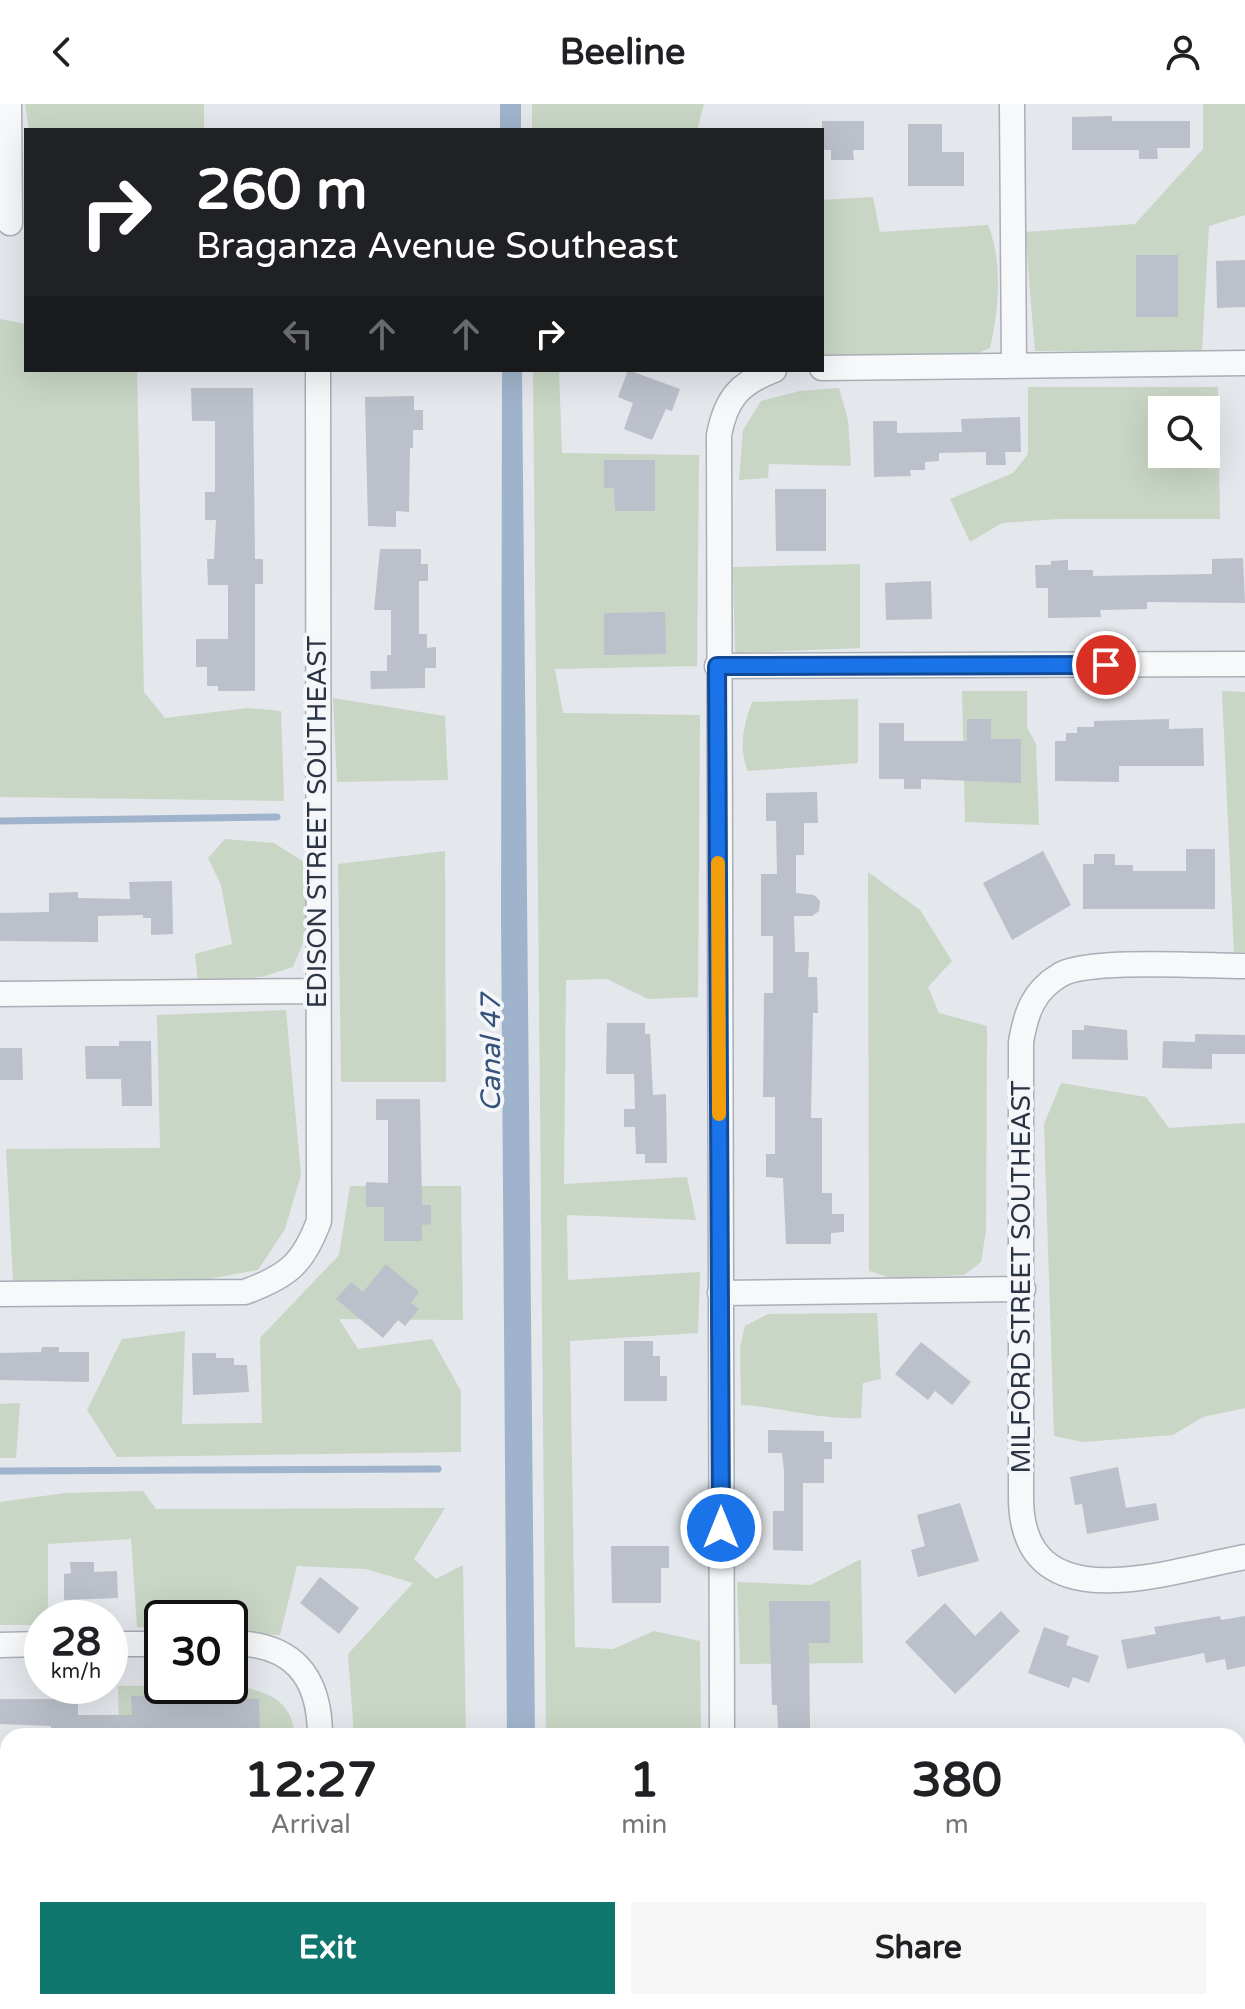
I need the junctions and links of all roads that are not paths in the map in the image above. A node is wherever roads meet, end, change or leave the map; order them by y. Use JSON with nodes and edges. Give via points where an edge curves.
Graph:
{"nodes":[{"id":1,"x":9,"y":104,"type":"edge"},
{"id":2,"x":1012,"y":104,"type":"edge"},
{"id":3,"x":12,"y":223,"type":"edge"},
{"id":4,"x":1245,"y":363,"type":"edge"},
{"id":5,"x":1014,"y":366,"type":"junction"},
{"id":6,"x":824,"y":368,"type":"edge"},
{"id":7,"x":318,"y":372,"type":"edge"},
{"id":8,"x":770,"y":372,"type":"edge"},
{"id":9,"x":1245,"y":664,"type":"edge"},
{"id":10,"x":717,"y":666,"type":"junction"},
{"id":11,"x":1245,"y":966,"type":"edge"},
{"id":12,"x":316,"y":991,"type":"junction"},
{"id":13,"x":0,"y":994,"type":"edge"},
{"id":14,"x":1023,"y":1289,"type":"junction"},
{"id":15,"x":720,"y":1293,"type":"junction"},
{"id":16,"x":0,"y":1294,"type":"edge"},
{"id":17,"x":1245,"y":1557,"type":"edge"},
{"id":18,"x":24,"y":1644,"type":"edge"},
{"id":19,"x":0,"y":1645,"type":"edge"},
{"id":20,"x":248,"y":1645,"type":"edge"},
{"id":21,"x":319,"y":1728,"type":"edge"},
{"id":22,"x":722,"y":1728,"type":"edge"}],
"edges":[{"from":1,"to":3,"type":"street"},
{"from":2,"to":5,"type":"street"},
{"from":4,"to":5,"type":"street"},
{"from":5,"to":6,"type":"street"},
{"from":7,"to":12,"type":"street","name":"EDISON STREET SOUTHEAST"},
{"from":8,"to":10,"type":"street","via":[[738,388],[724,410],[719,435]]},
{"from":9,"to":10,"type":"street"},
{"from":10,"to":15,"type":"street"},
{"from":11,"to":14,"type":"street","name":"MILFORD STREET SOUTHEAST","via":[[1093,967],[1063,973],[1042,988],[1026,1012],[1021,1042]]},
{"from":12,"to":13,"type":"street"},
{"from":12,"to":16,"type":"street","name":"EDISON STREET SOUTHEAST","via":[[319,1221],[307,1253],[294,1266],[275,1281],[245,1292]]},
{"from":14,"to":15,"type":"street"},
{"from":14,"to":17,"type":"street","name":"MILFORD STREET SOUTHEAST","via":[[1021,1521],[1046,1564],[1065,1577],[1100,1583]]},
{"from":15,"to":22,"type":"street"},
{"from":18,"to":19,"type":"street"},
{"from":20,"to":21,"type":"street","via":[[276,1649],[297,1662],[313,1689]]}]}
